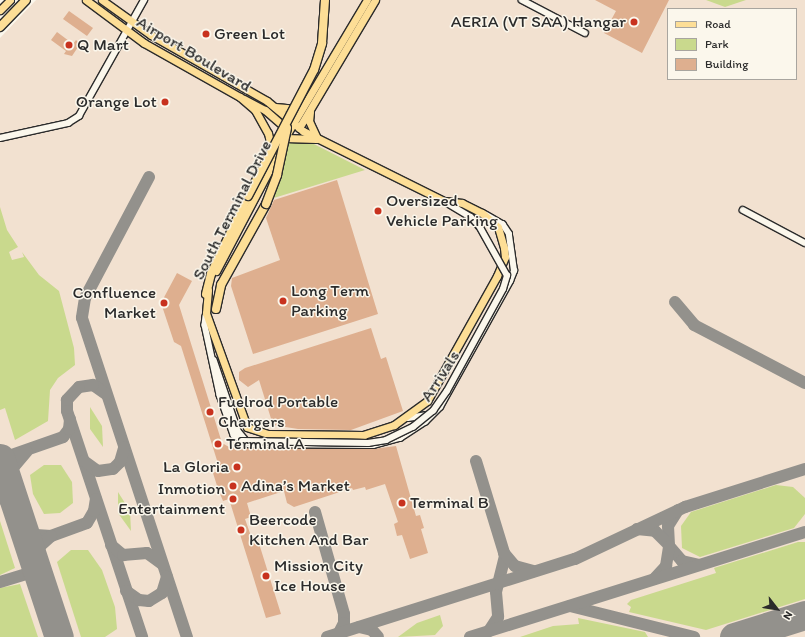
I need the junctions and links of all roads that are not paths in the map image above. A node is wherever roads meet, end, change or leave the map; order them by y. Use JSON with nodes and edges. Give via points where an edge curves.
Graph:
{"nodes":[{"id":1,"x":10,"y":0,"type":"edge"},
{"id":2,"x":86,"y":0,"type":"edge"},
{"id":3,"x":102,"y":0,"type":"edge"},
{"id":4,"x":144,"y":0,"type":"edge"},
{"id":5,"x":325,"y":0,"type":"edge"},
{"id":6,"x":367,"y":0,"type":"edge"},
{"id":7,"x":375,"y":0,"type":"edge"},
{"id":8,"x":522,"y":0,"type":"edge"},
{"id":9,"x":25,"y":2,"type":"edge"},
{"id":10,"x":0,"y":10,"type":"edge"},
{"id":11,"x":130,"y":22,"type":"junction"},
{"id":12,"x":0,"y":27,"type":"edge"},
{"id":13,"x":354,"y":29,"type":"junction"},
{"id":14,"x":125,"y":30,"type":"junction"},
{"id":15,"x":585,"y":33,"type":"dead end"},
{"id":16,"x":327,"y":67,"type":"junction"},
{"id":17,"x":240,"y":98,"type":"junction"},
{"id":18,"x":317,"y":98,"type":"junction"},
{"id":19,"x":272,"y":106,"type":"junction"},
{"id":20,"x":308,"y":106,"type":"junction"},
{"id":21,"x":292,"y":119,"type":"junction"},
{"id":22,"x":299,"y":128,"type":"junction"},
{"id":23,"x":289,"y":130,"type":"junction"},
{"id":24,"x":0,"y":138,"type":"edge"},
{"id":25,"x":285,"y":138,"type":"junction"},
{"id":26,"x":318,"y":139,"type":"junction"},
{"id":27,"x":271,"y":168,"type":"junction"},
{"id":28,"x":444,"y":201,"type":"junction"},
{"id":29,"x":743,"y":210,"type":"dead end"},
{"id":30,"x":482,"y":213,"type":"junction"},
{"id":31,"x":805,"y":243,"type":"edge"},
{"id":32,"x":206,"y":294,"type":"junction"},
{"id":33,"x":216,"y":309,"type":"dead end"},
{"id":34,"x":206,"y":313,"type":"junction"},
{"id":35,"x":214,"y":360,"type":"junction"},
{"id":36,"x":440,"y":407,"type":"junction"},
{"id":37,"x":408,"y":418,"type":"junction"}],
"edges":[{"from":1,"to":10,"type":"main road"},
{"from":2,"to":14,"type":"main road","name":"Airport Boulevard"},
{"from":3,"to":11,"type":"main road","name":"Airport Boulevard"},
{"from":4,"to":11,"type":"street"},
{"from":5,"to":21,"type":"highway","bridge":true,"via":[[324,34],[318,57]]},
{"from":6,"to":13,"type":"main road"},
{"from":7,"to":13,"type":"main road"},
{"from":8,"to":15,"type":"street"},
{"from":9,"to":12,"type":"highway"},
{"from":11,"to":14,"type":"street"},
{"from":11,"to":19,"type":"main road","name":"Airport Boulevard"},
{"from":13,"to":16,"type":"main road"},
{"from":13,"to":18,"type":"main road"},
{"from":14,"to":17,"type":"main road","name":"Airport Boulevard"},
{"from":14,"to":24,"type":"street","via":[[83,110],[74,120]]},
{"from":16,"to":18,"type":"main road","via":[[315,96]]},
{"from":16,"to":20,"type":"main road"},
{"from":17,"to":23,"type":"main road","via":[[253,101]]},
{"from":17,"to":27,"type":"main road","name":"Airport Boulevard","via":[[263,120],[271,141]]},
{"from":18,"to":20,"type":"main road"},
{"from":19,"to":20,"type":"main road","via":[[290,109]]},
{"from":19,"to":21,"type":"main road","name":"Airport Boulevard"},
{"from":20,"to":21,"type":"main road","name":"South Terminal Drive"},
{"from":20,"to":22,"type":"main road"},
{"from":20,"to":26,"type":"main road","via":[[309,121]]},
{"from":21,"to":22,"type":"main road","name":"Airport Boulevard"},
{"from":21,"to":23,"type":"main road","name":"South Terminal Drive"},
{"from":21,"to":32,"type":"highway","bridge":true,"via":[[248,196],[211,274]]},
{"from":21,"to":33,"type":"highway","bridge":true,"via":[[277,175],[266,204],[221,285]]},
{"from":22,"to":23,"type":"main road"},
{"from":22,"to":26,"type":"main road","name":"Airport Boulevard"},
{"from":23,"to":25,"type":"main road","name":"South Terminal Drive"},
{"from":25,"to":26,"type":"main road","via":[[292,136]]},
{"from":25,"to":27,"type":"main road","name":"South Terminal Drive"},
{"from":26,"to":28,"type":"main road","name":"Airport Boulevard"},
{"from":27,"to":32,"type":"main road","name":"South Terminal Drive"},
{"from":28,"to":30,"type":"main road","name":"Airport Boulevard","via":[[462,203]]},
{"from":28,"to":35,"type":"street","bridge":true,"via":[[471,217],[479,226],[507,276],[503,289],[447,391],[433,411],[413,427],[386,440],[368,443],[242,441],[234,435],[220,395]]},
{"from":29,"to":31,"type":"street"},
{"from":30,"to":36,"type":"street","name":"Arrivals","via":[[503,225],[508,234],[514,271]]},
{"from":30,"to":37,"type":"main road","name":"Airport Boulevard","via":[[498,227],[505,257],[438,386],[427,401]]},
{"from":32,"to":34,"type":"main road","name":"South Terminal Drive"},
{"from":34,"to":35,"type":"street","via":[[205,325]]},
{"from":34,"to":37,"type":"main road","name":"Airport Boulevard","via":[[237,408],[251,430],[268,434],[360,435]]},
{"from":35,"to":36,"type":"street","name":"Arrivals","via":[[238,431],[249,444],[386,443],[412,431]]},
{"from":36,"to":37,"type":"street","via":[[418,418]]}]}
